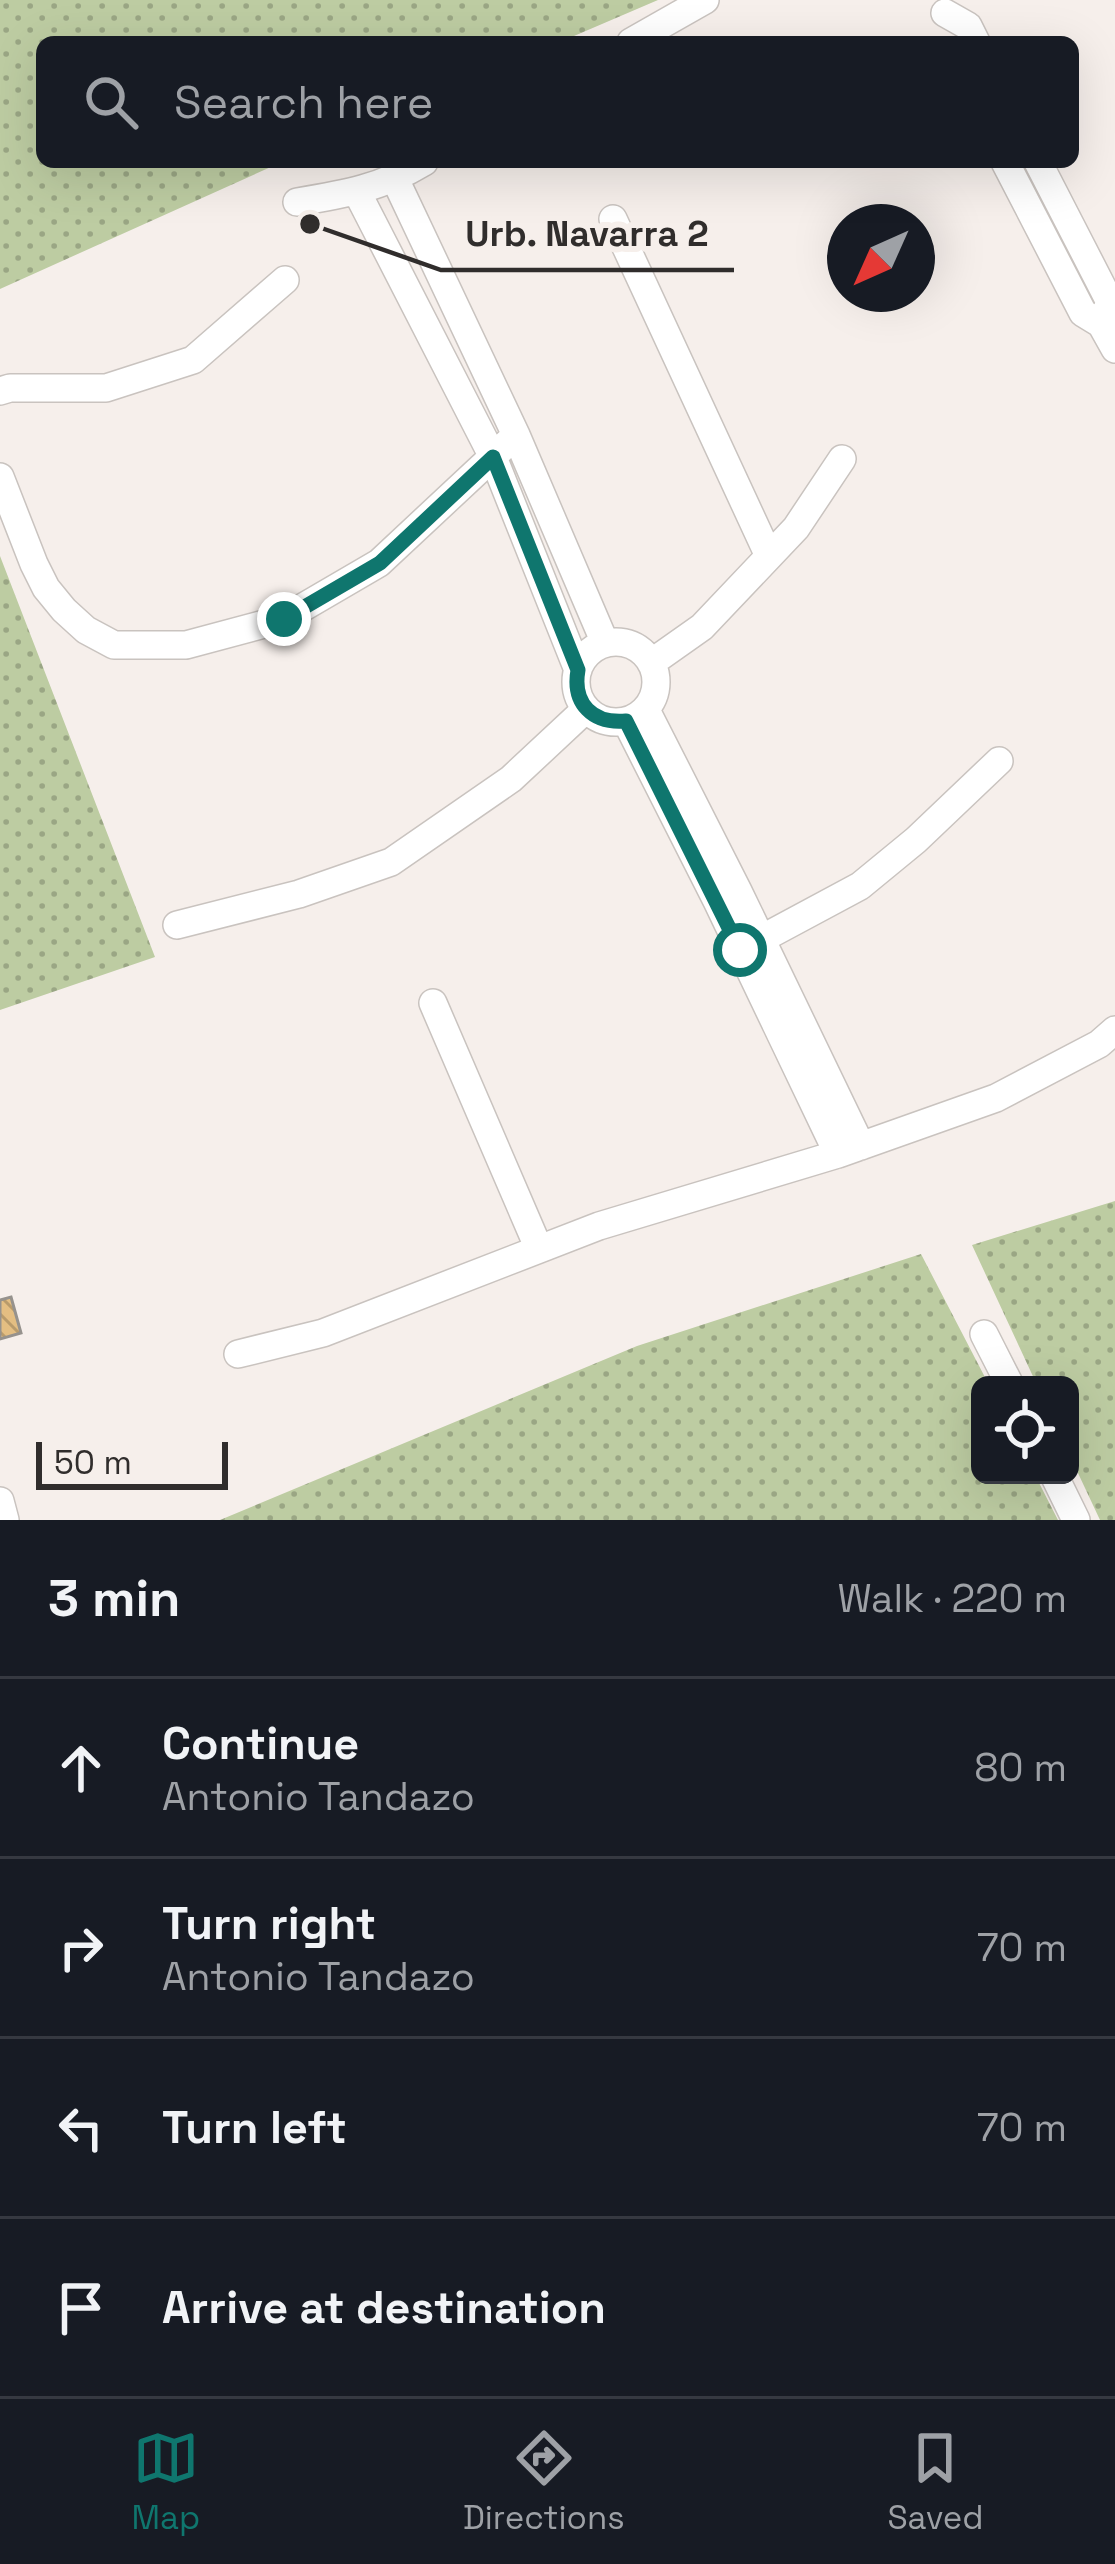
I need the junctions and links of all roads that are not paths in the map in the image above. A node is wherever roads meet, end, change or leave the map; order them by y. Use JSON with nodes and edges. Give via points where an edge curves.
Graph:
{"nodes":[{"id":1,"x":705,"y":0,"type":"edge"},
{"id":2,"x":942,"y":6,"type":"edge"},
{"id":3,"x":642,"y":36,"type":"edge"},
{"id":4,"x":944,"y":36,"type":"edge"},
{"id":5,"x":973,"y":36,"type":"edge"},
{"id":6,"x":414,"y":168,"type":"edge"},
{"id":7,"x":1008,"y":168,"type":"edge"},
{"id":8,"x":1041,"y":168,"type":"edge"},
{"id":9,"x":395,"y":179,"type":"junction"},
{"id":10,"x":357,"y":192,"type":"junction"},
{"id":11,"x":297,"y":202,"type":"dead end"},
{"id":12,"x":613,"y":219,"type":"dead end"},
{"id":13,"x":426,"y":245,"type":"junction"},
{"id":14,"x":392,"y":266,"type":"junction"},
{"id":15,"x":285,"y":280,"type":"dead end"},
{"id":16,"x":1108,"y":336,"type":"edge"},
{"id":17,"x":0,"y":391,"type":"edge"},
{"id":18,"x":516,"y":435,"type":"junction"},
{"id":19,"x":493,"y":457,"type":"junction"},
{"id":20,"x":842,"y":459,"type":"dead end"},
{"id":21,"x":0,"y":477,"type":"edge"},
{"id":22,"x":770,"y":556,"type":"junction"},
{"id":23,"x":605,"y":643,"type":"junction"},
{"id":24,"x":651,"y":663,"type":"junction"},
{"id":25,"x":578,"y":670,"type":"junction"},
{"id":26,"x":586,"y":709,"type":"junction"},
{"id":27,"x":636,"y":715,"type":"junction"},
{"id":28,"x":999,"y":761,"type":"dead end"},
{"id":29,"x":177,"y":925,"type":"dead end"},
{"id":30,"x":751,"y":945,"type":"junction"},
{"id":31,"x":434,"y":1003,"type":"dead end"},
{"id":32,"x":1115,"y":1030,"type":"edge"},
{"id":33,"x":850,"y":1150,"type":"junction"},
{"id":34,"x":539,"y":1249,"type":"junction"},
{"id":35,"x":985,"y":1334,"type":"dead end"},
{"id":36,"x":238,"y":1354,"type":"dead end"},
{"id":37,"x":1006,"y":1376,"type":"edge"},
{"id":38,"x":1058,"y":1484,"type":"edge"},
{"id":39,"x":0,"y":1501,"type":"edge"},
{"id":40,"x":5,"y":1520,"type":"edge"},
{"id":41,"x":1076,"y":1520,"type":"edge"}],
"edges":[{"from":1,"to":3,"type":"street"},
{"from":2,"to":4,"type":"street"},
{"from":2,"to":5,"type":"street"},
{"from":6,"to":9,"type":"street"},
{"from":7,"to":16,"type":"street","via":[[1083,313]]},
{"from":8,"to":16,"type":"street","via":[[1110,302]]},
{"from":9,"to":10,"type":"street"},
{"from":9,"to":13,"type":"street"},
{"from":10,"to":11,"type":"street"},
{"from":10,"to":14,"type":"street"},
{"from":12,"to":22,"type":"street"},
{"from":13,"to":14,"type":"street"},
{"from":13,"to":18,"type":"street"},
{"from":14,"to":19,"type":"street"},
{"from":15,"to":17,"type":"street","via":[[193,360],[106,388]]},
{"from":18,"to":19,"type":"street"},
{"from":18,"to":23,"type":"street"},
{"from":19,"to":21,"type":"street","via":[[380,563],[284,619],[186,645],[115,645],[64,610],[34,564]]},
{"from":19,"to":25,"type":"street"},
{"from":20,"to":22,"type":"street"},
{"from":22,"to":24,"type":"street","via":[[702,627]]},
{"from":23,"to":24,"type":"street","via":[[632,646]]},
{"from":23,"to":25,"type":"street"},
{"from":24,"to":27,"type":"street","via":[[656,686]]},
{"from":25,"to":26,"type":"street"},
{"from":26,"to":27,"type":"street","via":[[612,722]]},
{"from":26,"to":29,"type":"street","via":[[512,779],[391,862]]},
{"from":27,"to":30,"type":"street"},
{"from":28,"to":30,"type":"street","via":[[860,886]]},
{"from":30,"to":33,"type":"street"},
{"from":31,"to":34,"type":"street"},
{"from":32,"to":33,"type":"street","via":[[996,1098]]},
{"from":33,"to":34,"type":"street"},
{"from":34,"to":36,"type":"street","via":[[323,1333]]},
{"from":35,"to":37,"type":"street"},
{"from":38,"to":41,"type":"street"},
{"from":39,"to":40,"type":"street"}]}
